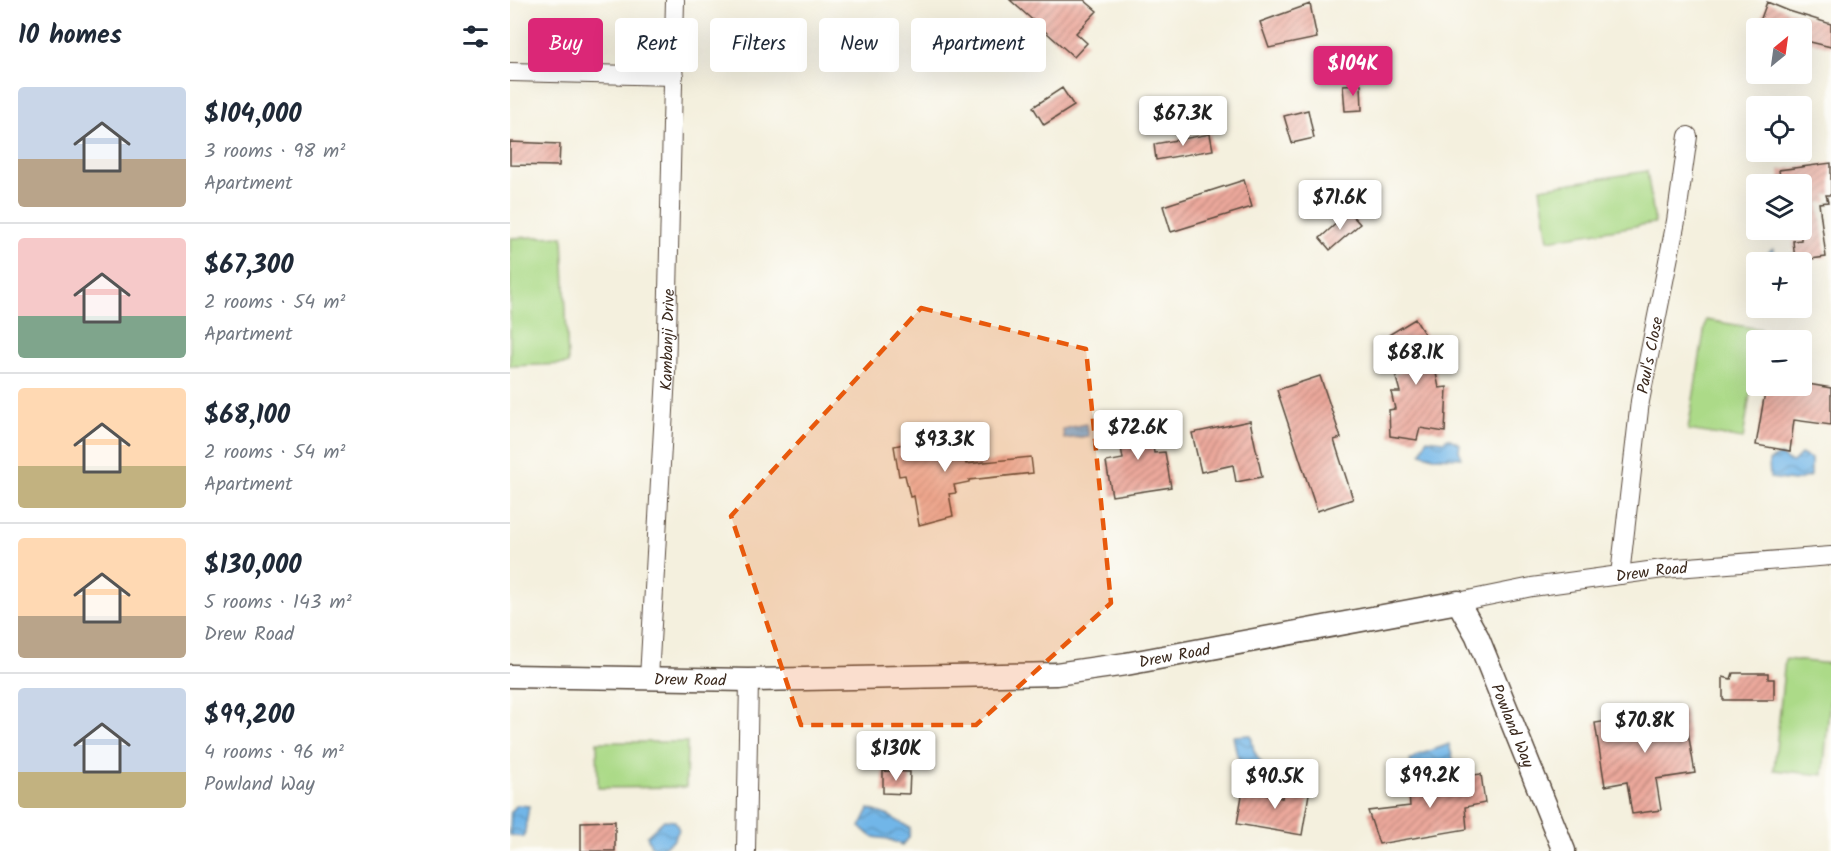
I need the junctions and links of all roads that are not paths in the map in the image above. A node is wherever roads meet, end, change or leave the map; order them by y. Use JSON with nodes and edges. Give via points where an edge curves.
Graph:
{"nodes":[{"id":1,"x":675,"y":0,"type":"edge"},
{"id":2,"x":510,"y":72,"type":"edge"},
{"id":3,"x":674,"y":76,"type":"junction"},
{"id":4,"x":1688,"y":136,"type":"dead end"},
{"id":5,"x":1831,"y":556,"type":"edge"},
{"id":6,"x":1620,"y":575,"type":"junction"},
{"id":7,"x":1458,"y":602,"type":"junction"},
{"id":8,"x":510,"y":676,"type":"edge"},
{"id":9,"x":649,"y":678,"type":"junction"},
{"id":10,"x":749,"y":680,"type":"junction"},
{"id":11,"x":746,"y":851,"type":"edge"},
{"id":12,"x":1564,"y":851,"type":"edge"}],
"edges":[{"from":1,"to":3,"type":"street","name":"Kambanji Drive"},
{"from":2,"to":3,"type":"street"},
{"from":3,"to":9,"type":"street","name":"Kambanji Drive","via":[[666,375]]},
{"from":4,"to":6,"type":"street","name":"Paul's Close","via":[[1676,221],[1640,401]]},
{"from":5,"to":6,"type":"street","name":"Drew Road"},
{"from":6,"to":7,"type":"street","name":"Drew Road"},
{"from":7,"to":10,"type":"street","name":"Drew Road","via":[[1056,674]]},
{"from":7,"to":12,"type":"street","name":"Powland Way","via":[[1478,636]]},
{"from":8,"to":9,"type":"street","name":"Drew Road"},
{"from":9,"to":10,"type":"street","name":"Drew Road"},
{"from":10,"to":11,"type":"street"}]}
